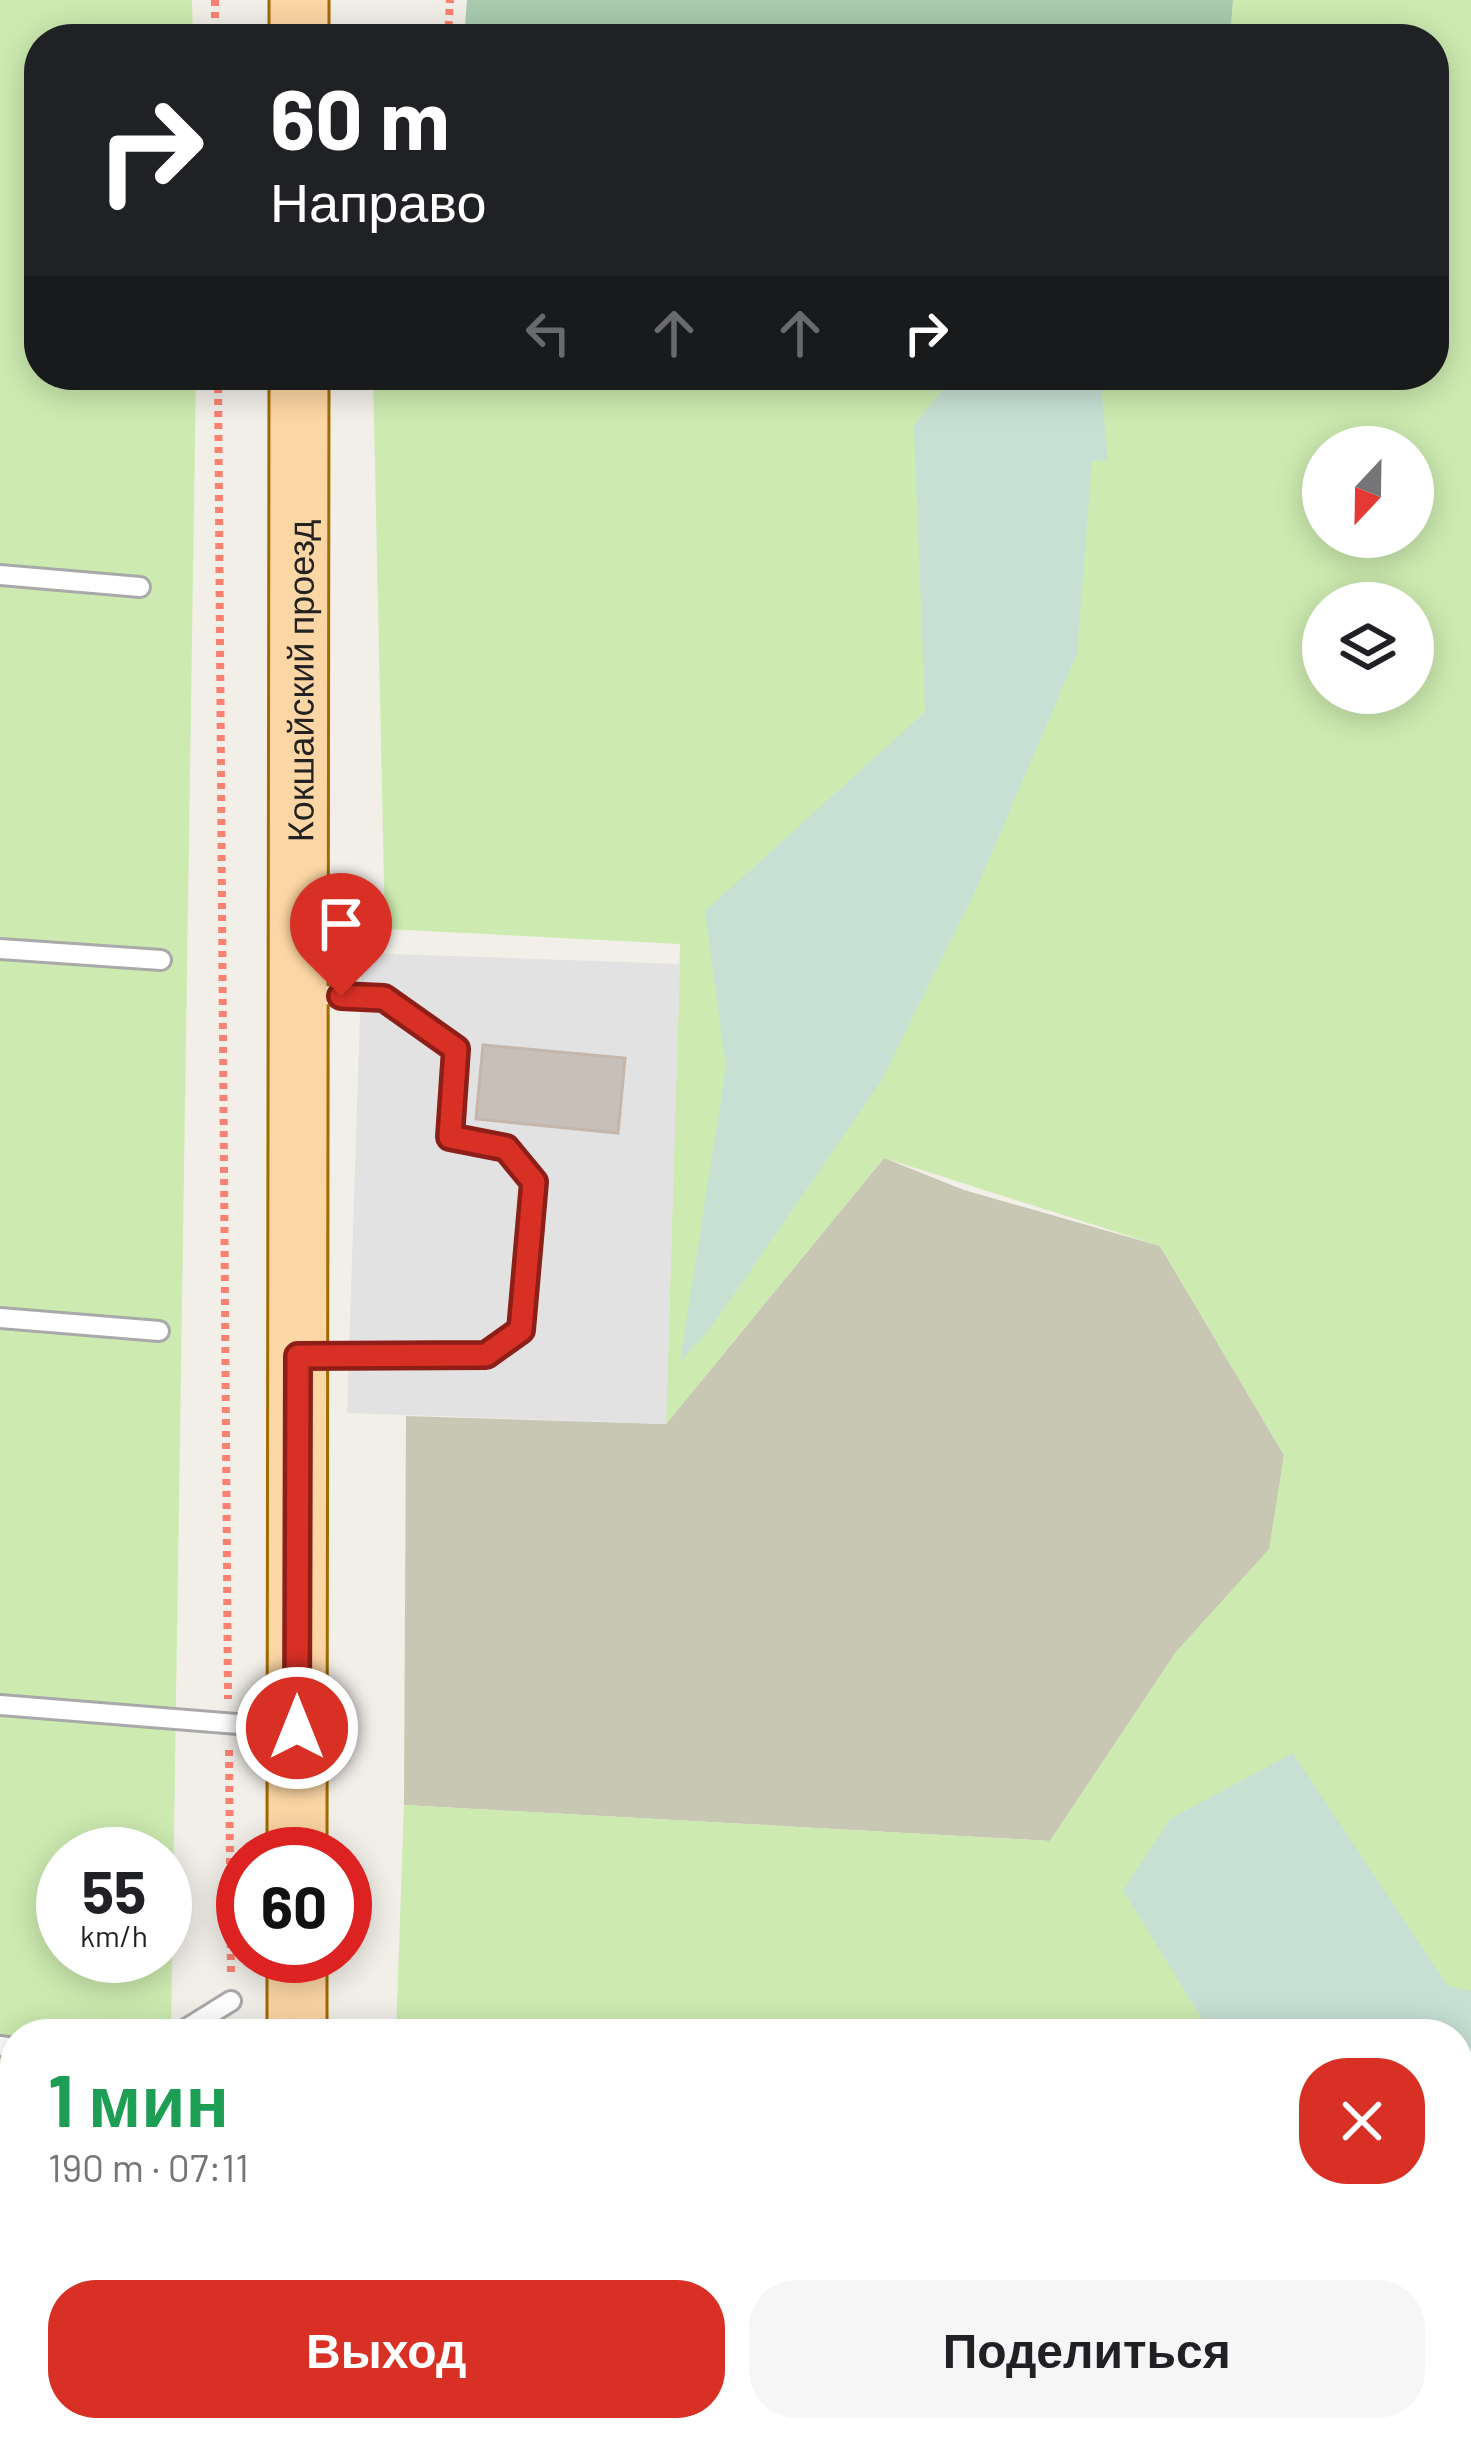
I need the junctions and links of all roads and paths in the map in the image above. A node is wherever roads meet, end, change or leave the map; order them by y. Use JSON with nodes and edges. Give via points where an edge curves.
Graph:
{"nodes":[{"id":1,"x":218,"y":390,"type":"edge"},
{"id":2,"x":299,"y":390,"type":"edge"},
{"id":3,"x":0,"y":575,"type":"edge"},
{"id":4,"x":140,"y":587,"type":"dead end"},
{"id":5,"x":0,"y":949,"type":"edge"},
{"id":6,"x":161,"y":960,"type":"dead end"},
{"id":7,"x":298,"y":994,"type":"junction"},
{"id":8,"x":0,"y":1318,"type":"edge"},
{"id":9,"x":159,"y":1331,"type":"dead end"},
{"id":10,"x":298,"y":1356,"type":"junction"},
{"id":11,"x":0,"y":1705,"type":"edge"},
{"id":12,"x":228,"y":1723,"type":"junction"},
{"id":13,"x":297,"y":1728,"type":"junction"},
{"id":14,"x":297,"y":1827,"type":"edge"},
{"id":15,"x":297,"y":1983,"type":"edge"},
{"id":16,"x":231,"y":2001,"type":"joint"},
{"id":17,"x":202,"y":2019,"type":"edge"},
{"id":18,"x":297,"y":2019,"type":"edge"}],
"edges":[{"from":1,"to":12,"type":"path"},
{"from":2,"to":7,"type":"main road","name":"Кокшайский проезд"},
{"from":3,"to":4,"type":"lane"},
{"from":5,"to":6,"type":"lane"},
{"from":7,"to":10,"type":"main road","name":"Кокшайский проезд"},
{"from":7,"to":10,"type":"lane","via":[[384,998],[456,1049],[450,1137],[506,1148],[534,1182],[521,1330],[486,1355]]},
{"from":8,"to":9,"type":"lane"},
{"from":10,"to":13,"type":"main road","name":"Кокшайский проезд"},
{"from":11,"to":12,"type":"lane"},
{"from":12,"to":13,"type":"lane"},
{"from":12,"to":16,"type":"path"},
{"from":13,"to":14,"type":"main road","name":"Кокшайский проезд"},
{"from":15,"to":18,"type":"main road"},
{"from":16,"to":17,"type":"lane"}]}
